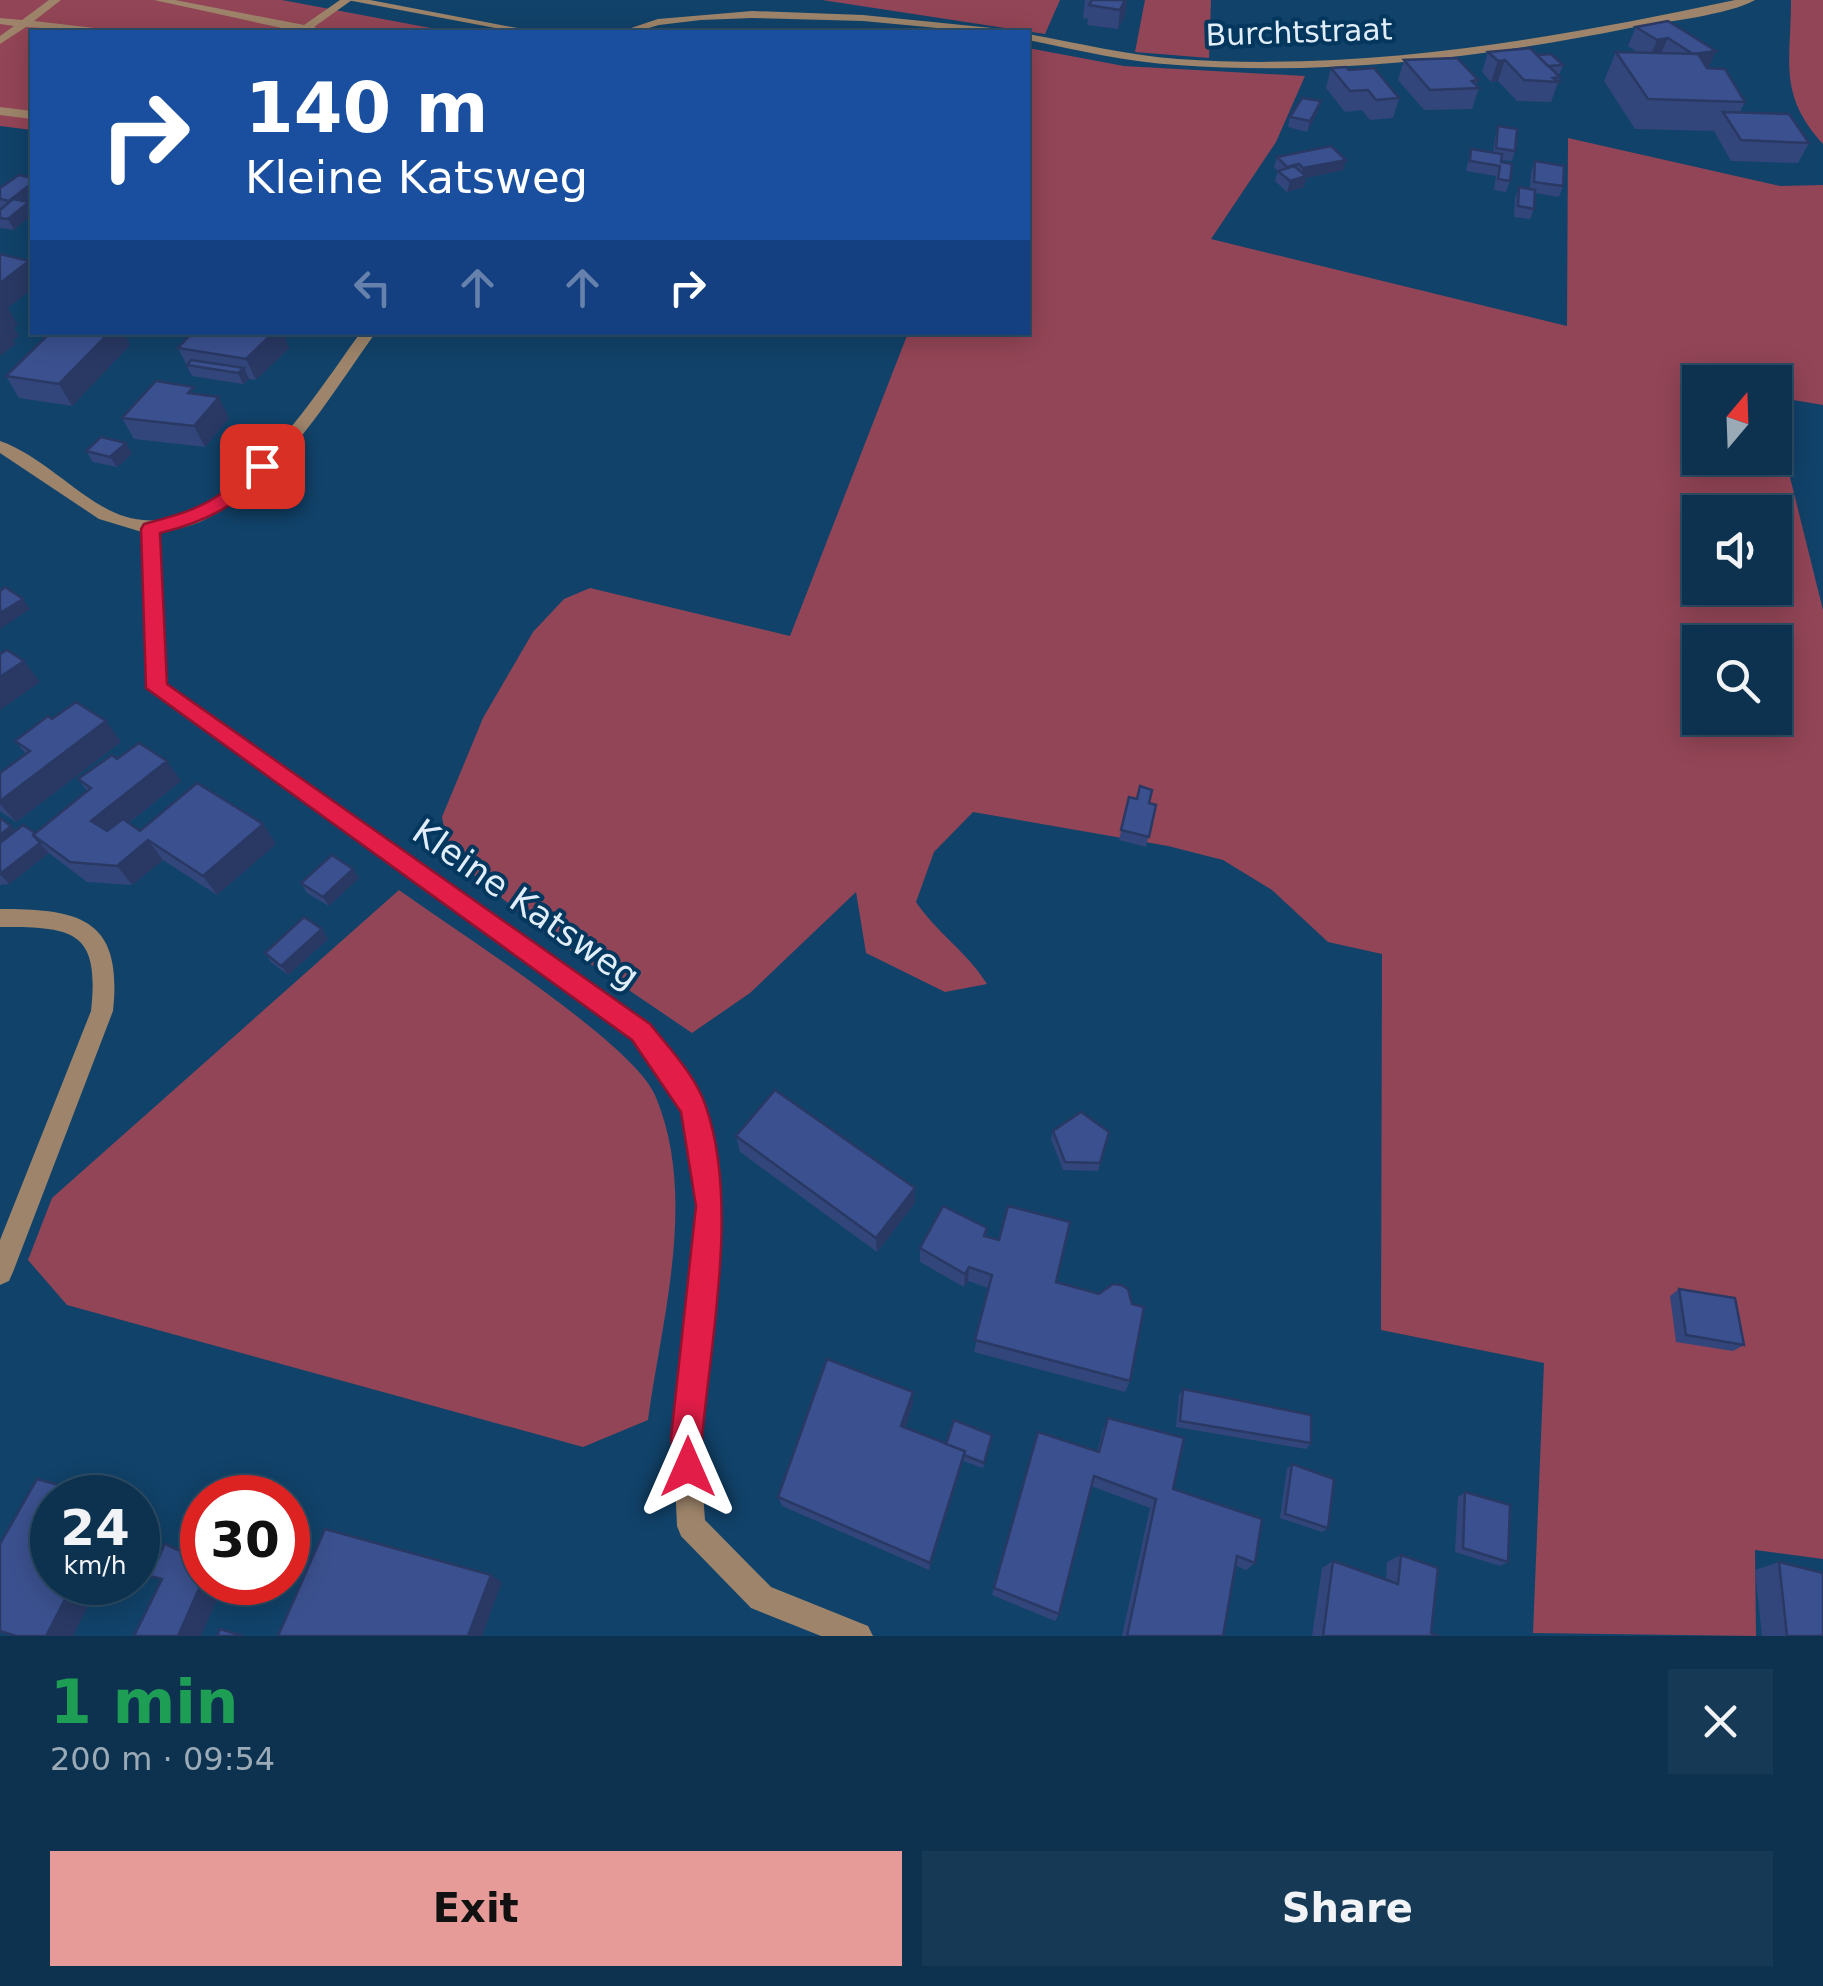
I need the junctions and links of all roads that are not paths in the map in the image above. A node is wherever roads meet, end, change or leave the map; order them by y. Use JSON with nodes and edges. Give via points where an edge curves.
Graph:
{"nodes":[{"id":1,"x":56,"y":0,"type":"edge"},
{"id":2,"x":159,"y":0,"type":"edge"},
{"id":3,"x":350,"y":0,"type":"edge"},
{"id":4,"x":1750,"y":0,"type":"edge"},
{"id":5,"x":0,"y":21,"type":"edge"},
{"id":6,"x":24,"y":23,"type":"junction"},
{"id":7,"x":85,"y":30,"type":"edge"},
{"id":8,"x":302,"y":30,"type":"edge"},
{"id":9,"x":311,"y":30,"type":"edge"},
{"id":10,"x":521,"y":30,"type":"edge"},
{"id":11,"x":629,"y":30,"type":"edge"},
{"id":12,"x":987,"y":30,"type":"edge"},
{"id":13,"x":1030,"y":37,"type":"edge"},
{"id":14,"x":0,"y":41,"type":"edge"},
{"id":15,"x":0,"y":111,"type":"edge"},
{"id":16,"x":30,"y":116,"type":"edge"},
{"id":17,"x":367,"y":335,"type":"edge"},
{"id":18,"x":0,"y":446,"type":"edge"},
{"id":19,"x":150,"y":529,"type":"junction"},
{"id":20,"x":0,"y":918,"type":"edge"},
{"id":21,"x":0,"y":1272,"type":"edge"},
{"id":22,"x":858,"y":1636,"type":"edge"}],
"edges":[{"from":1,"to":6,"type":"street"},
{"from":2,"to":8,"type":"street"},
{"from":3,"to":9,"type":"street"},
{"from":3,"to":10,"type":"street"},
{"from":4,"to":13,"type":"street","name":"Burchtstraat","via":[[1542,44],[1314,64],[1180,62]]},
{"from":5,"to":6,"type":"street"},
{"from":6,"to":7,"type":"street"},
{"from":6,"to":14,"type":"street"},
{"from":11,"to":12,"type":"street","via":[[681,10],[779,2]]},
{"from":15,"to":16,"type":"street"},
{"from":17,"to":19,"type":"street","via":[[235,494],[194,518]]},
{"from":18,"to":19,"type":"street","via":[[105,515]]},
{"from":19,"to":22,"type":"street","name":"Kleine Katsweg","via":[[157,688],[641,1032],[674,1074],[694,1109],[710,1206],[686,1438],[692,1526],[761,1598]]},
{"from":20,"to":21,"type":"street","via":[[42,917],[90,934],[104,955],[108,979],[102,1011]]}]}
